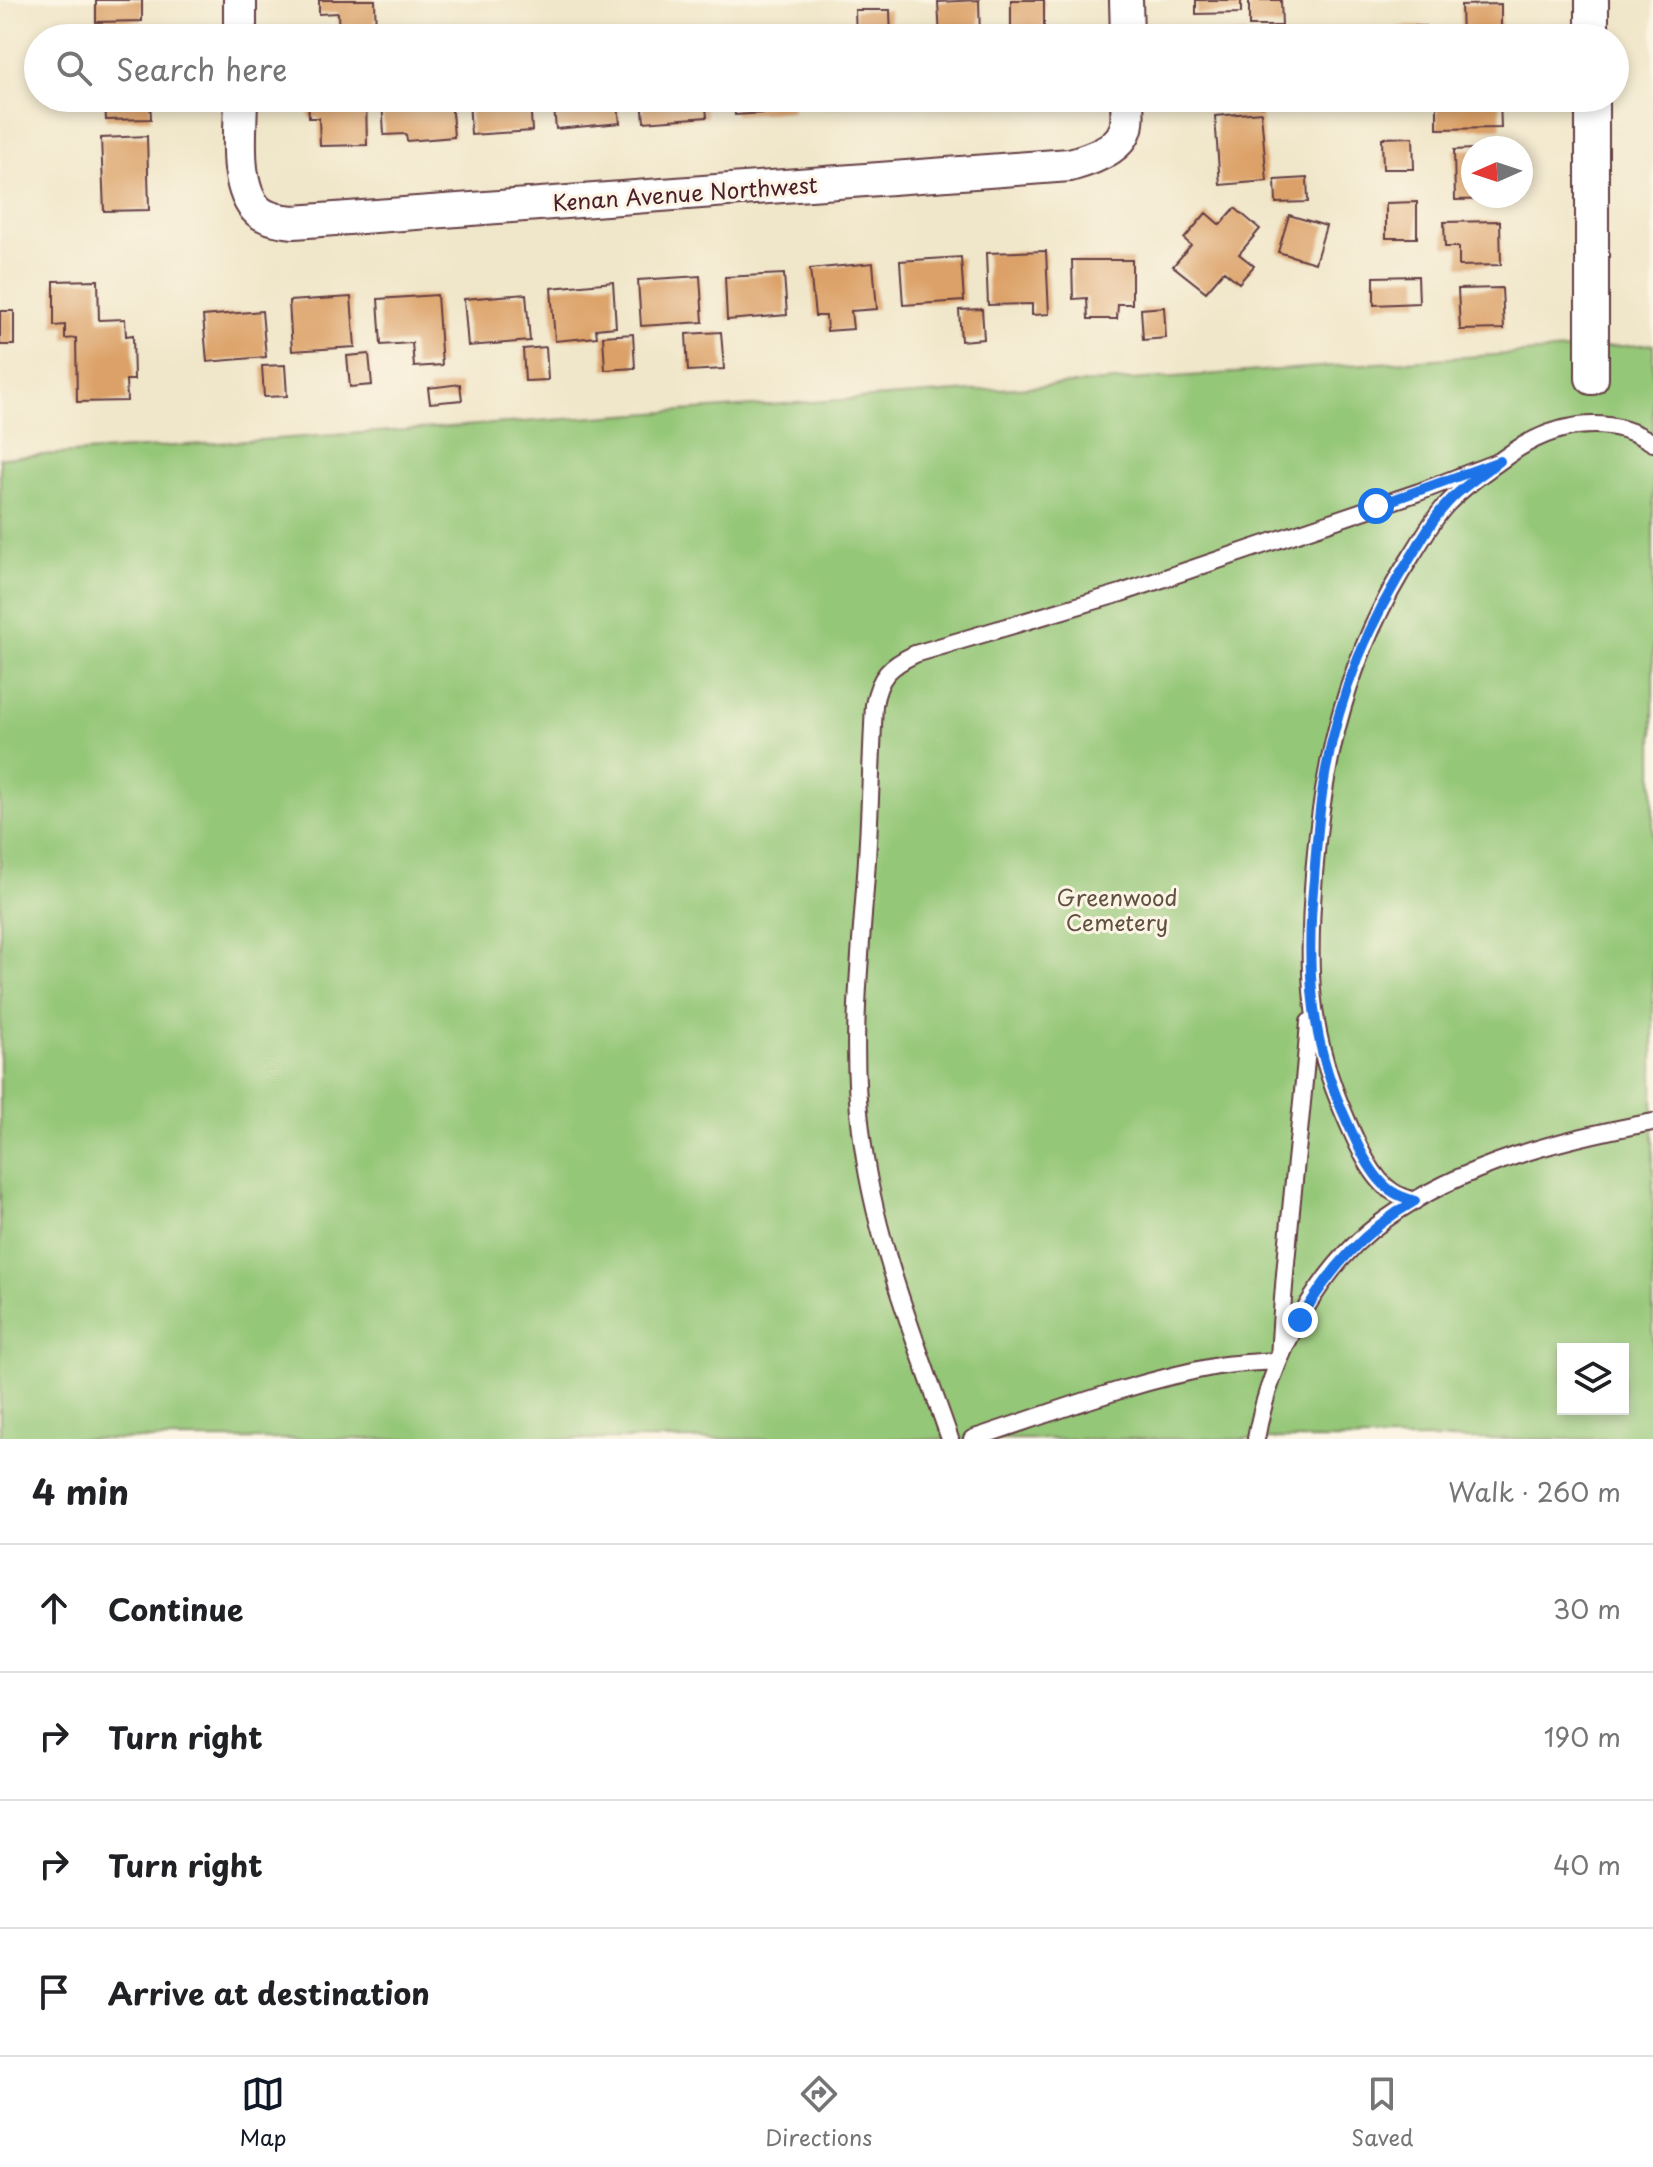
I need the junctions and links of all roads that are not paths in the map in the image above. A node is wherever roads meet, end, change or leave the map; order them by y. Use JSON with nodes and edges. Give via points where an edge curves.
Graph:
{"nodes":[{"id":1,"x":240,"y":0,"type":"edge"},
{"id":2,"x":1126,"y":0,"type":"edge"},
{"id":3,"x":1592,"y":0,"type":"edge"},
{"id":4,"x":240,"y":24,"type":"edge"},
{"id":5,"x":1127,"y":24,"type":"edge"},
{"id":6,"x":1592,"y":24,"type":"edge"},
{"id":7,"x":241,"y":112,"type":"edge"},
{"id":8,"x":1127,"y":112,"type":"edge"},
{"id":9,"x":1592,"y":112,"type":"edge"},
{"id":10,"x":1592,"y":378,"type":"dead end"},
{"id":11,"x":1653,"y":443,"type":"edge"},
{"id":12,"x":1500,"y":461,"type":"junction"},
{"id":13,"x":1311,"y":994,"type":"junction"},
{"id":14,"x":1653,"y":1122,"type":"edge"},
{"id":15,"x":1415,"y":1201,"type":"junction"},
{"id":16,"x":1279,"y":1361,"type":"junction"},
{"id":17,"x":950,"y":1439,"type":"edge"},
{"id":18,"x":972,"y":1439,"type":"edge"},
{"id":19,"x":1256,"y":1439,"type":"edge"}],
"edges":[{"from":1,"to":4,"type":"street"},
{"from":2,"to":5,"type":"street"},
{"from":3,"to":6,"type":"street"},
{"from":7,"to":8,"type":"street","name":"Kenan Avenue Northwest","via":[[241,177],[249,197],[258,211],[294,222],[1070,165],[1121,138]]},
{"from":9,"to":10,"type":"street"},
{"from":11,"to":12,"type":"lane","via":[[1618,427],[1583,425],[1547,433]]},
{"from":12,"to":13,"type":"lane","via":[[1444,507],[1388,595],[1349,682],[1322,794],[1311,903]]},
{"from":12,"to":17,"type":"lane","via":[[1121,593],[915,654],[900,662],[877,688],[858,999],[860,1128],[887,1252]]},
{"from":13,"to":15,"type":"lane","via":[[1322,1056],[1350,1128],[1380,1181]]},
{"from":13,"to":16,"type":"lane"},
{"from":14,"to":15,"type":"lane","via":[[1503,1161]]},
{"from":15,"to":16,"type":"lane","via":[[1368,1233],[1330,1274]]},
{"from":16,"to":18,"type":"lane","via":[[1197,1370]]},
{"from":16,"to":19,"type":"lane"}]}
